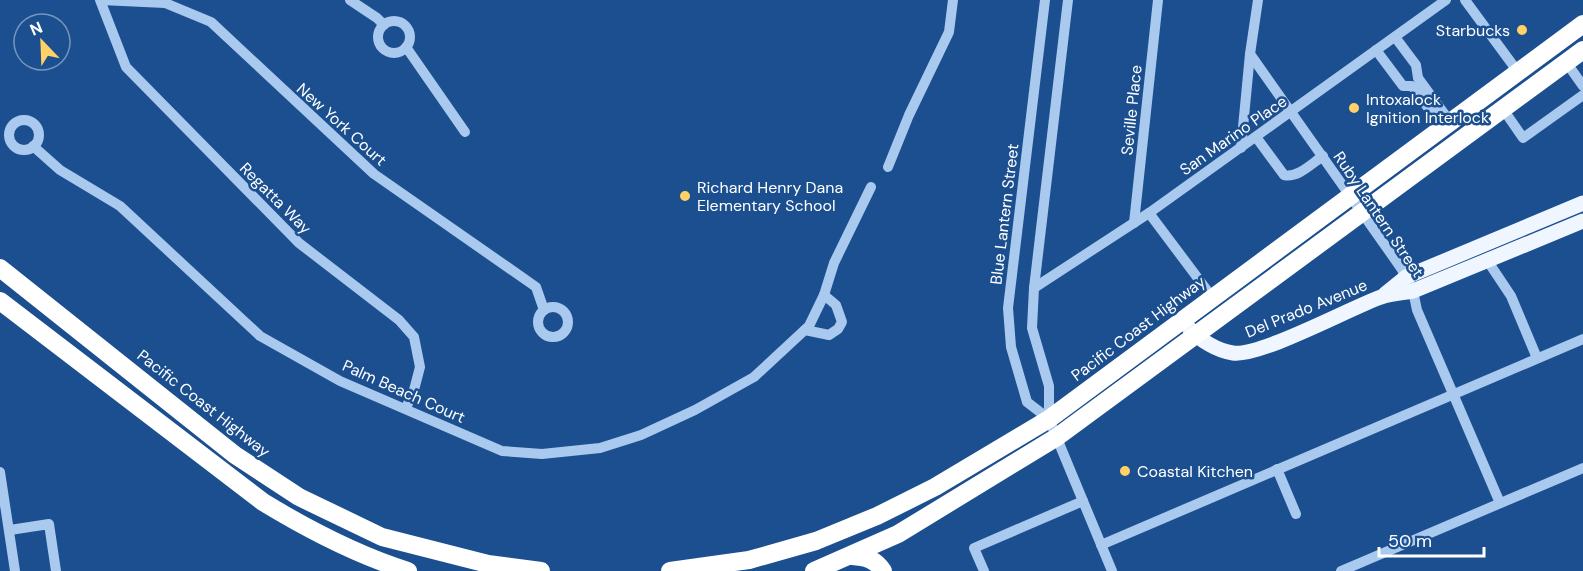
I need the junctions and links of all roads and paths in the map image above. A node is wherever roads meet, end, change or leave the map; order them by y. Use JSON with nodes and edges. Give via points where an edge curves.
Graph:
{"nodes":[{"id":1,"x":100,"y":0,"type":"edge"},
{"id":2,"x":350,"y":0,"type":"edge"},
{"id":3,"x":953,"y":0,"type":"edge"},
{"id":4,"x":1045,"y":0,"type":"edge"},
{"id":5,"x":1068,"y":0,"type":"edge"},
{"id":6,"x":1158,"y":0,"type":"edge"},
{"id":7,"x":1258,"y":0,"type":"edge"},
{"id":8,"x":1446,"y":0,"type":"edge"},
{"id":9,"x":1465,"y":0,"type":"edge"},
{"id":10,"x":1583,"y":24,"type":"edge"},
{"id":11,"x":384,"y":25,"type":"junction"},
{"id":12,"x":1395,"y":37,"type":"junction"},
{"id":13,"x":406,"y":47,"type":"junction"},
{"id":14,"x":1376,"y":50,"type":"junction"},
{"id":15,"x":1583,"y":50,"type":"edge"},
{"id":16,"x":1250,"y":54,"type":"junction"},
{"id":17,"x":1566,"y":62,"type":"junction"},
{"id":18,"x":1518,"y":72,"type":"junction"},
{"id":19,"x":1583,"y":86,"type":"edge"},
{"id":20,"x":1583,"y":95,"type":"edge"},
{"id":21,"x":1503,"y":109,"type":"junction"},
{"id":22,"x":1292,"y":112,"type":"junction"},
{"id":23,"x":1447,"y":126,"type":"junction"},
{"id":24,"x":465,"y":132,"type":"dead end"},
{"id":25,"x":1256,"y":137,"type":"junction"},
{"id":26,"x":33,"y":146,"type":"dead end"},
{"id":27,"x":1241,"y":148,"type":"junction"},
{"id":28,"x":1323,"y":156,"type":"junction"},
{"id":29,"x":888,"y":167,"type":"dead end"},
{"id":30,"x":868,"y":192,"type":"dead end"},
{"id":31,"x":1351,"y":196,"type":"junction"},
{"id":32,"x":1583,"y":203,"type":"edge"},
{"id":33,"x":1363,"y":212,"type":"junction"},
{"id":34,"x":1149,"y":213,"type":"junction"},
{"id":35,"x":1583,"y":222,"type":"edge"},
{"id":36,"x":1134,"y":223,"type":"junction"},
{"id":37,"x":1487,"y":260,"type":"junction"},
{"id":38,"x":0,"y":268,"type":"edge"},
{"id":39,"x":1409,"y":284,"type":"junction"},
{"id":40,"x":1034,"y":288,"type":"junction"},
{"id":41,"x":824,"y":295,"type":"junction"},
{"id":42,"x":1212,"y":297,"type":"junction"},
{"id":43,"x":0,"y":301,"type":"edge"},
{"id":44,"x":544,"y":310,"type":"dead end"},
{"id":45,"x":1182,"y":319,"type":"junction"},
{"id":46,"x":805,"y":330,"type":"junction"},
{"id":47,"x":1195,"y":335,"type":"junction"},
{"id":48,"x":1583,"y":339,"type":"edge"},
{"id":49,"x":1537,"y":358,"type":"junction"},
{"id":50,"x":1454,"y":393,"type":"junction"},
{"id":51,"x":405,"y":408,"type":"junction"},
{"id":52,"x":1049,"y":419,"type":"junction"},
{"id":53,"x":1056,"y":437,"type":"junction"},
{"id":54,"x":1583,"y":468,"type":"edge"},
{"id":55,"x":1277,"y":469,"type":"junction"},
{"id":56,"x":0,"y":472,"type":"edge"},
{"id":57,"x":1083,"y":501,"type":"junction"},
{"id":58,"x":1500,"y":503,"type":"junction"},
{"id":59,"x":1296,"y":514,"type":"dead end"},
{"id":60,"x":877,"y":516,"type":"junction"},
{"id":61,"x":10,"y":530,"type":"junction"},
{"id":62,"x":382,"y":537,"type":"junction"},
{"id":63,"x":1101,"y":545,"type":"junction"},
{"id":64,"x":852,"y":556,"type":"junction"},
{"id":65,"x":15,"y":571,"type":"edge"},
{"id":66,"x":56,"y":571,"type":"edge"},
{"id":67,"x":408,"y":571,"type":"edge"},
{"id":68,"x":484,"y":571,"type":"edge"},
{"id":69,"x":541,"y":571,"type":"edge"},
{"id":70,"x":670,"y":571,"type":"edge"},
{"id":71,"x":735,"y":571,"type":"edge"},
{"id":72,"x":814,"y":571,"type":"edge"},
{"id":73,"x":883,"y":571,"type":"edge"},
{"id":74,"x":984,"y":571,"type":"edge"},
{"id":75,"x":1112,"y":571,"type":"edge"},
{"id":76,"x":1341,"y":571,"type":"edge"}],
"edges":[{"from":1,"to":44,"type":"street","name":"New York Court","via":[[165,3],[211,22],[374,174],[537,287]]},
{"from":1,"to":51,"type":"street","name":"Regatta Way","via":[[126,67],[299,243],[399,320],[414,337],[420,367]]},
{"from":2,"to":11,"type":"street"},
{"from":3,"to":29,"type":"street","via":[[949,32]]},
{"from":4,"to":52,"type":"street","name":"Blue Lantern Street","via":[[1008,309],[1011,347],[1027,402]]},
{"from":5,"to":40,"type":"street","name":"Blue Lantern Street"},
{"from":6,"to":36,"type":"street","name":"Seville Place"},
{"from":7,"to":16,"type":"street"},
{"from":8,"to":12,"type":"street","name":"San Marino Place"},
{"from":9,"to":18,"type":"street"},
{"from":10,"to":18,"type":"highway","name":"Pacific Coast Highway"},
{"from":11,"to":13,"type":"street","via":[[395,21],[406,27],[410,39]]},
{"from":11,"to":13,"type":"street","via":[[378,36],[382,47],[392,53]]},
{"from":12,"to":14,"type":"street","name":"San Marino Place"},
{"from":12,"to":23,"type":"street","via":[[1416,65],[1418,78]]},
{"from":13,"to":24,"type":"street"},
{"from":14,"to":22,"type":"street","name":"San Marino Place"},
{"from":14,"to":23,"type":"street","via":[[1403,86],[1412,86]]},
{"from":15,"to":17,"type":"highway"},
{"from":16,"to":22,"type":"street","name":"Ruby Lantern Street"},
{"from":16,"to":27,"type":"street"},
{"from":17,"to":19,"type":"street"},
{"from":17,"to":21,"type":"highway"},
{"from":18,"to":23,"type":"highway","name":"Pacific Coast Highway"},
{"from":20,"to":21,"type":"street","via":[[1524,138]]},
{"from":21,"to":33,"type":"highway"},
{"from":22,"to":25,"type":"street","name":"San Marino Place"},
{"from":22,"to":28,"type":"street","name":"Ruby Lantern Street"},
{"from":23,"to":31,"type":"highway","name":"Pacific Coast Highway"},
{"from":25,"to":27,"type":"street","name":"San Marino Place"},
{"from":25,"to":28,"type":"street","via":[[1284,175],[1300,172]]},
{"from":26,"to":51,"type":"street","name":"Palm Beach Court","via":[[60,170],[120,206],[260,336],[340,381]]},
{"from":27,"to":34,"type":"street","name":"San Marino Place"},
{"from":28,"to":31,"type":"street","name":"Ruby Lantern Street"},
{"from":30,"to":41,"type":"street","name":"Palm Beach Court","via":[[834,263]]},
{"from":31,"to":33,"type":"street","name":"Ruby Lantern Street"},
{"from":31,"to":42,"type":"highway","name":"Pacific Coast Highway"},
{"from":32,"to":39,"type":"main road","name":"Del Prado Avenue"},
{"from":33,"to":39,"type":"street","name":"Ruby Lantern Street"},
{"from":33,"to":47,"type":"highway"},
{"from":34,"to":36,"type":"street","name":"San Marino Place"},
{"from":34,"to":42,"type":"street"},
{"from":35,"to":37,"type":"main road","name":"Del Prado Avenue"},
{"from":36,"to":40,"type":"street","name":"San Marino Place"},
{"from":37,"to":39,"type":"main road","name":"Del Prado Avenue"},
{"from":37,"to":49,"type":"street","via":[[1511,296]]},
{"from":38,"to":62,"type":"highway","name":"Pacific Coast Highway","via":[[235,455],[299,497]]},
{"from":39,"to":47,"type":"main road","name":"Del Prado Avenue","via":[[1262,348],[1234,354]]},
{"from":39,"to":50,"type":"street","name":"Ruby Lantern Street"},
{"from":40,"to":52,"type":"street","name":"Blue Lantern Street","via":[[1032,328],[1049,386]]},
{"from":41,"to":46,"type":"street","name":"Palm Beach Court"},
{"from":41,"to":46,"type":"street","via":[[836,305],[842,322],[829,335]]},
{"from":42,"to":45,"type":"highway","name":"Pacific Coast Highway"},
{"from":43,"to":67,"type":"highway","via":[[263,502],[295,522]]},
{"from":45,"to":47,"type":"main road","name":"Del Prado Avenue"},
{"from":45,"to":52,"type":"highway","name":"Pacific Coast Highway"},
{"from":46,"to":51,"type":"street","name":"Palm Beach Court","via":[[754,377],[695,410],[600,448],[542,454],[502,451]]},
{"from":47,"to":53,"type":"highway"},
{"from":48,"to":49,"type":"street"},
{"from":49,"to":50,"type":"street"},
{"from":50,"to":55,"type":"street"},
{"from":50,"to":58,"type":"street","name":"Ruby Lantern Street"},
{"from":52,"to":53,"type":"street","name":"Blue Lantern Street"},
{"from":52,"to":60,"type":"highway","name":"Pacific Coast Highway","via":[[935,487]]},
{"from":53,"to":57,"type":"street","name":"Blue Lantern Street"},
{"from":53,"to":64,"type":"highway","via":[[898,534]]},
{"from":54,"to":58,"type":"street"},
{"from":55,"to":59,"type":"street"},
{"from":55,"to":63,"type":"street"},
{"from":56,"to":61,"type":"street"},
{"from":57,"to":63,"type":"street","name":"Blue Lantern Street"},
{"from":57,"to":74,"type":"street","via":[[974,548]]},
{"from":58,"to":76,"type":"street"},
{"from":60,"to":70,"type":"highway","name":"Pacific Coast Highway","via":[[816,541],[749,560]]},
{"from":60,"to":71,"type":"highway","via":[[802,553]]},
{"from":61,"to":65,"type":"street"},
{"from":61,"to":66,"type":"street","via":[[49,524]]},
{"from":62,"to":68,"type":"highway","via":[[434,558]]},
{"from":62,"to":69,"type":"highway","name":"Pacific Coast Highway","via":[[488,564]]},
{"from":63,"to":75,"type":"street","name":"Blue Lantern Street"},
{"from":64,"to":72,"type":"highway"},
{"from":64,"to":73,"type":"highway","via":[[866,557]]}]}
